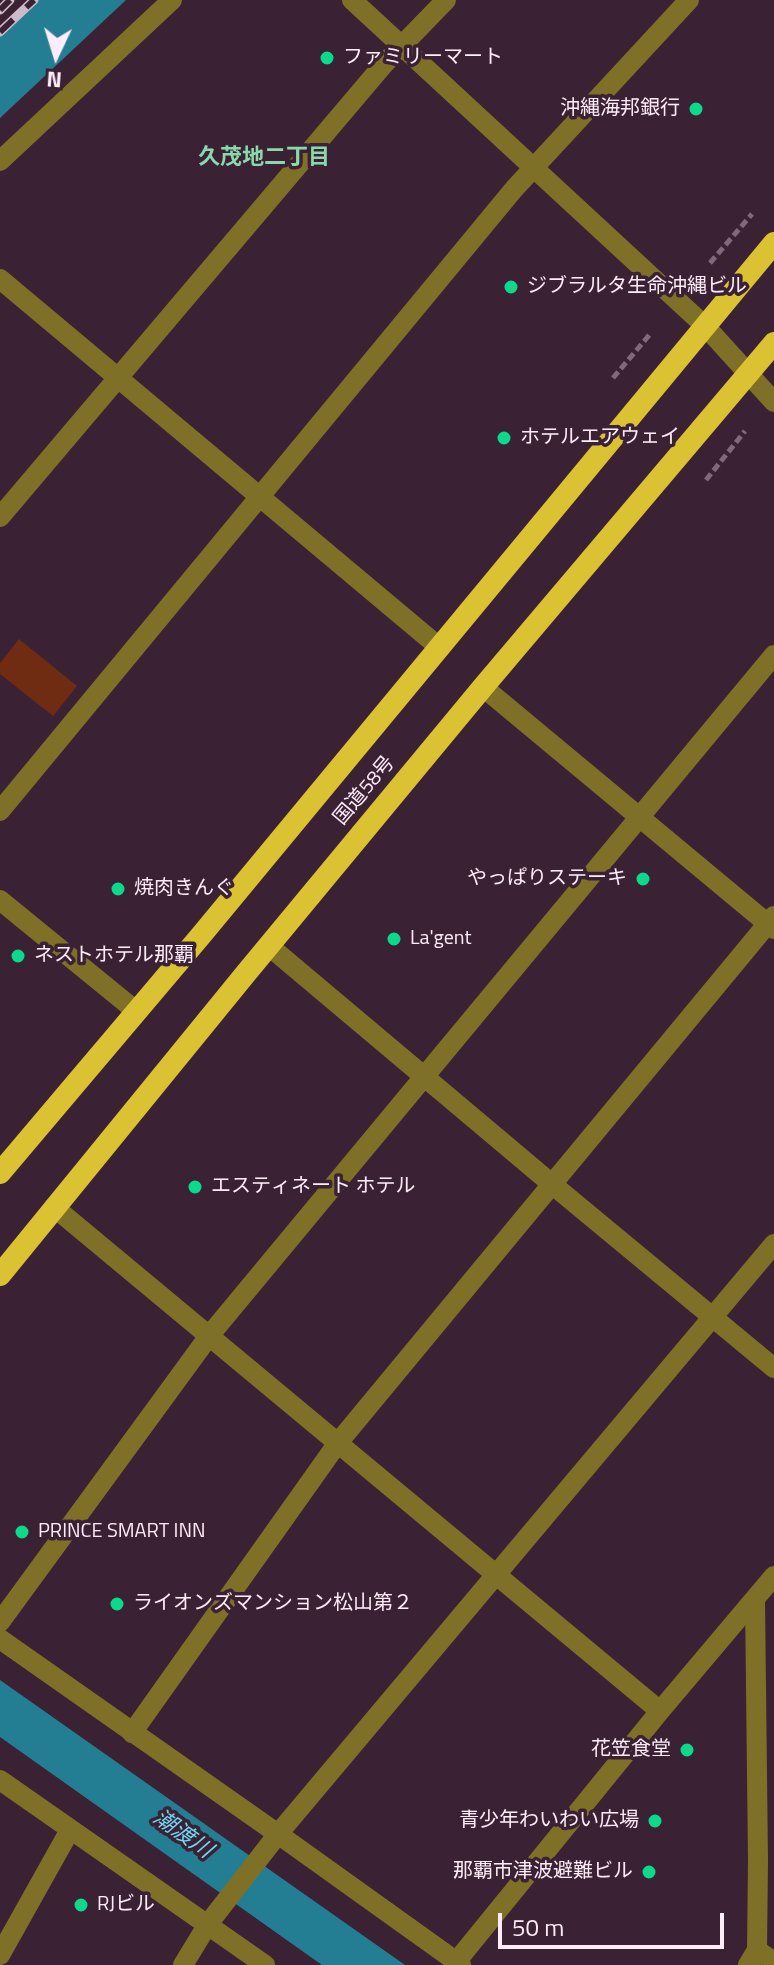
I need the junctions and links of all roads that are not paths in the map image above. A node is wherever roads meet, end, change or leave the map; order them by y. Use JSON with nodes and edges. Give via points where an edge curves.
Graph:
{"nodes":[{"id":1,"x":172,"y":0,"type":"edge"},
{"id":2,"x":352,"y":0,"type":"edge"},
{"id":3,"x":446,"y":0,"type":"edge"},
{"id":4,"x":689,"y":0,"type":"edge"},
{"id":5,"x":401,"y":45,"type":"junction"},
{"id":6,"x":0,"y":161,"type":"edge"},
{"id":7,"x":532,"y":168,"type":"junction"},
{"id":8,"x":774,"y":243,"type":"edge"},
{"id":9,"x":1,"y":281,"type":"edge"},
{"id":10,"x":706,"y":327,"type":"junction"},
{"id":11,"x":774,"y":343,"type":"edge"},
{"id":12,"x":748,"y":373,"type":"junction"},
{"id":13,"x":118,"y":378,"type":"junction"},
{"id":14,"x":774,"y":402,"type":"edge"},
{"id":15,"x":260,"y":496,"type":"junction"},
{"id":16,"x":0,"y":517,"type":"edge"},
{"id":17,"x":439,"y":647,"type":"junction"},
{"id":18,"x":774,"y":655,"type":"edge"},
{"id":19,"x":483,"y":687,"type":"junction"},
{"id":20,"x":0,"y":811,"type":"edge"},
{"id":21,"x":640,"y":817,"type":"junction"},
{"id":22,"x":0,"y":900,"type":"edge"},
{"id":23,"x":772,"y":923,"type":"edge"},
{"id":24,"x":269,"y":946,"type":"junction"},
{"id":25,"x":136,"y":1011,"type":"junction"},
{"id":26,"x":425,"y":1077,"type":"junction"},
{"id":27,"x":0,"y":1173,"type":"edge"},
{"id":28,"x":553,"y":1185,"type":"junction"},
{"id":29,"x":54,"y":1207,"type":"junction"},
{"id":30,"x":774,"y":1244,"type":"edge"},
{"id":31,"x":0,"y":1275,"type":"edge"},
{"id":32,"x":714,"y":1317,"type":"junction"},
{"id":33,"x":209,"y":1336,"type":"junction"},
{"id":34,"x":774,"y":1368,"type":"edge"},
{"id":35,"x":337,"y":1444,"type":"junction"},
{"id":36,"x":496,"y":1576,"type":"junction"},
{"id":37,"x":774,"y":1576,"type":"edge"},
{"id":38,"x":755,"y":1600,"type":"junction"},
{"id":39,"x":0,"y":1622,"type":"edge"},
{"id":40,"x":0,"y":1639,"type":"edge"},
{"id":41,"x":660,"y":1711,"type":"junction"},
{"id":42,"x":132,"y":1733,"type":"junction"},
{"id":43,"x":0,"y":1780,"type":"edge"},
{"id":44,"x":70,"y":1830,"type":"junction"},
{"id":45,"x":278,"y":1834,"type":"junction"},
{"id":46,"x":766,"y":1861,"type":"edge"},
{"id":47,"x":208,"y":1924,"type":"junction"},
{"id":48,"x":0,"y":1955,"type":"edge"},
{"id":49,"x":752,"y":1958,"type":"edge"},
{"id":50,"x":774,"y":1962,"type":"edge"},
{"id":51,"x":458,"y":1963,"type":"edge"},
{"id":52,"x":183,"y":1965,"type":"edge"},
{"id":53,"x":265,"y":1965,"type":"edge"}],
"edges":[{"from":1,"to":6,"type":"street"},
{"from":2,"to":5,"type":"street"},
{"from":3,"to":5,"type":"street"},
{"from":4,"to":7,"type":"street"},
{"from":5,"to":7,"type":"street"},
{"from":5,"to":13,"type":"street"},
{"from":7,"to":10,"type":"street"},
{"from":7,"to":15,"type":"street"},
{"from":8,"to":10,"type":"highway","name":"国道58号"},
{"from":9,"to":13,"type":"street"},
{"from":10,"to":12,"type":"street"},
{"from":10,"to":17,"type":"highway","name":"国道58号"},
{"from":11,"to":12,"type":"highway","name":"国道58号"},
{"from":12,"to":14,"type":"street"},
{"from":12,"to":19,"type":"highway","name":"国道58号"},
{"from":13,"to":15,"type":"street"},
{"from":13,"to":16,"type":"street"},
{"from":15,"to":17,"type":"street"},
{"from":15,"to":20,"type":"street"},
{"from":17,"to":25,"type":"highway","name":"国道58号"},
{"from":18,"to":21,"type":"street"},
{"from":19,"to":21,"type":"street"},
{"from":19,"to":24,"type":"highway","name":"国道58号"},
{"from":21,"to":23,"type":"street"},
{"from":21,"to":26,"type":"street"},
{"from":22,"to":25,"type":"street"},
{"from":23,"to":28,"type":"street"},
{"from":24,"to":26,"type":"street"},
{"from":24,"to":29,"type":"highway","name":"国道58号"},
{"from":25,"to":27,"type":"highway","name":"国道58号"},
{"from":26,"to":28,"type":"street"},
{"from":26,"to":33,"type":"street"},
{"from":28,"to":32,"type":"street"},
{"from":28,"to":35,"type":"street"},
{"from":29,"to":31,"type":"highway","name":"国道58号"},
{"from":29,"to":33,"type":"street"},
{"from":30,"to":32,"type":"street"},
{"from":32,"to":34,"type":"street"},
{"from":32,"to":36,"type":"street"},
{"from":33,"to":35,"type":"street"},
{"from":33,"to":39,"type":"street"},
{"from":35,"to":36,"type":"street"},
{"from":35,"to":42,"type":"street"},
{"from":36,"to":41,"type":"street"},
{"from":36,"to":45,"type":"street"},
{"from":37,"to":38,"type":"street"},
{"from":38,"to":41,"type":"street"},
{"from":38,"to":46,"type":"street"},
{"from":40,"to":42,"type":"street"},
{"from":41,"to":51,"type":"street"},
{"from":42,"to":45,"type":"street"},
{"from":43,"to":44,"type":"street"},
{"from":44,"to":47,"type":"street"},
{"from":44,"to":48,"type":"street"},
{"from":45,"to":47,"type":"street"},
{"from":45,"to":51,"type":"street"},
{"from":46,"to":49,"type":"street"},
{"from":47,"to":52,"type":"street"},
{"from":47,"to":53,"type":"street"},
{"from":49,"to":50,"type":"street"}]}
